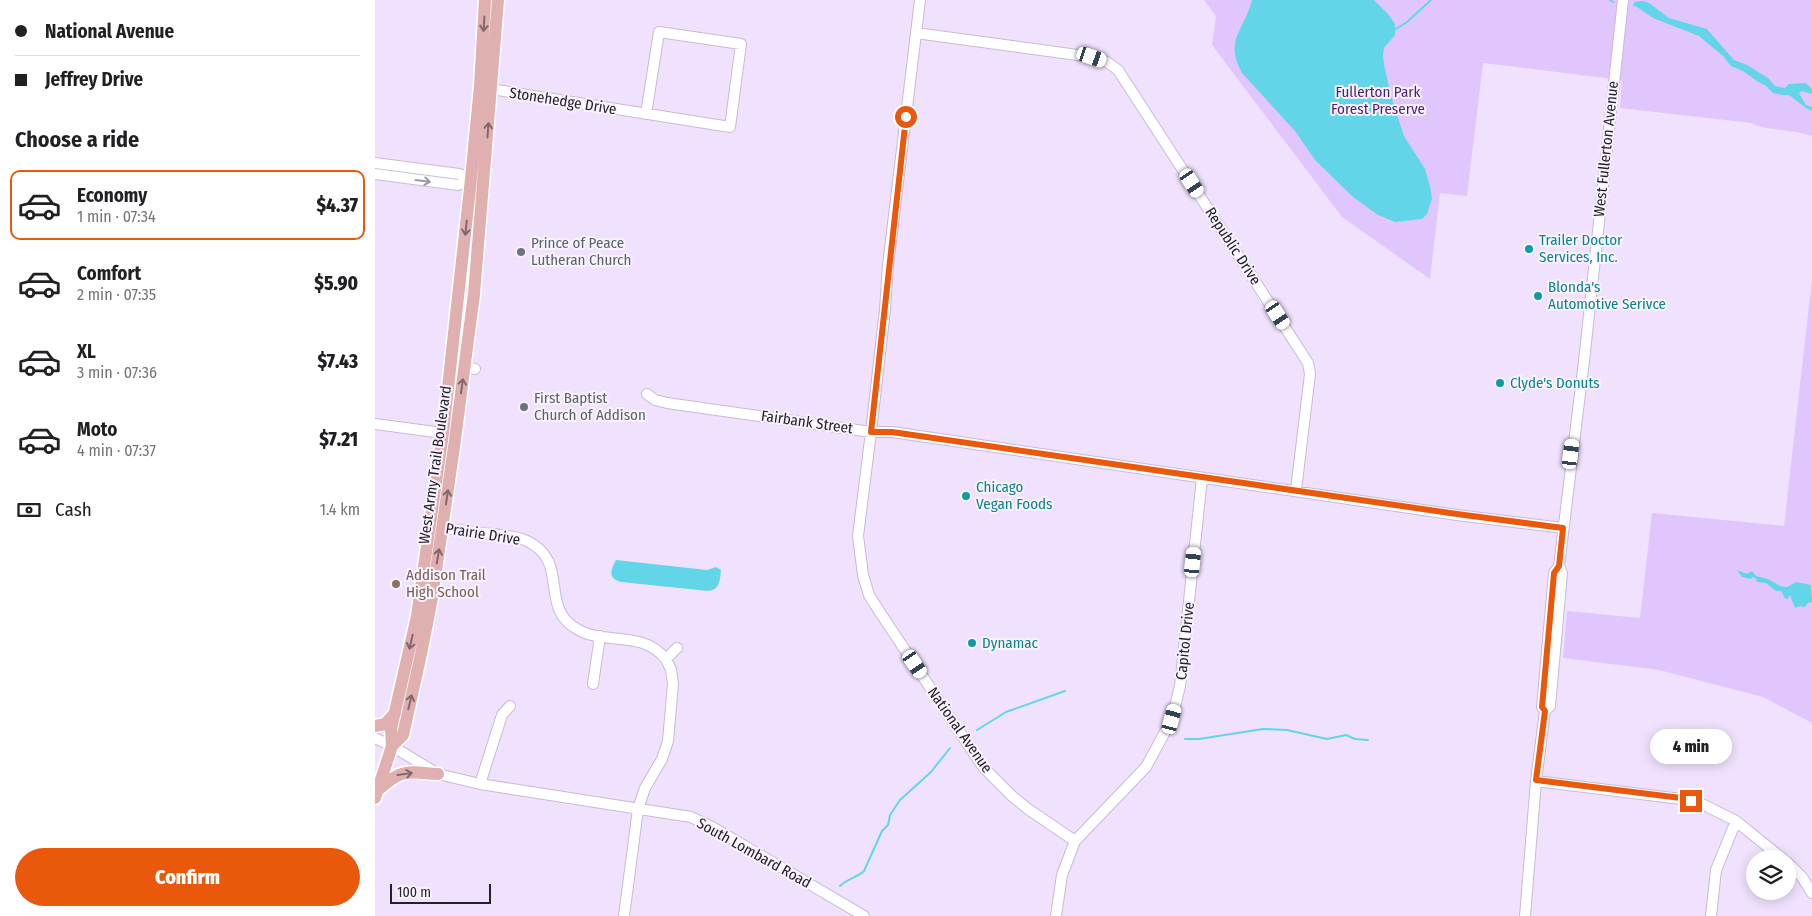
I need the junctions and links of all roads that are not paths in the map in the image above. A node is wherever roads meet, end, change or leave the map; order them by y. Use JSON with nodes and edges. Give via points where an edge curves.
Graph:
{"nodes":[{"id":1,"x":485,"y":0,"type":"edge"},
{"id":2,"x":498,"y":0,"type":"edge"},
{"id":3,"x":919,"y":0,"type":"edge"},
{"id":4,"x":1623,"y":0,"type":"edge"},
{"id":5,"x":916,"y":33,"type":"junction"},
{"id":6,"x":485,"y":88,"type":"junction"},
{"id":7,"x":646,"y":114,"type":"junction"},
{"id":8,"x":375,"y":163,"type":"edge"},
{"id":9,"x":375,"y":174,"type":"edge"},
{"id":10,"x":477,"y":180,"type":"junction"},
{"id":11,"x":461,"y":278,"type":"junction"},
{"id":12,"x":475,"y":280,"type":"junction"},
{"id":13,"x":457,"y":307,"type":"junction"},
{"id":14,"x":472,"y":309,"type":"junction"},
{"id":15,"x":451,"y":364,"type":"junction"},
{"id":16,"x":470,"y":368,"type":"junction"},
{"id":17,"x":647,"y":394,"type":"dead end"},
{"id":18,"x":375,"y":424,"type":"edge"},
{"id":19,"x":871,"y":432,"type":"junction"},
{"id":20,"x":443,"y":433,"type":"junction"},
{"id":21,"x":456,"y":434,"type":"junction"},
{"id":22,"x":1202,"y":478,"type":"junction"},
{"id":23,"x":1296,"y":490,"type":"junction"},
{"id":24,"x":430,"y":525,"type":"junction"},
{"id":25,"x":443,"y":528,"type":"junction"},
{"id":26,"x":1563,"y":528,"type":"junction"},
{"id":27,"x":422,"y":618,"type":"junction"},
{"id":28,"x":600,"y":636,"type":"junction"},
{"id":29,"x":677,"y":648,"type":"dead end"},
{"id":30,"x":666,"y":659,"type":"junction"},
{"id":31,"x":593,"y":684,"type":"dead end"},
{"id":32,"x":510,"y":706,"type":"dead end"},
{"id":33,"x":395,"y":713,"type":"junction"},
{"id":34,"x":375,"y":726,"type":"edge"},
{"id":35,"x":375,"y":738,"type":"edge"},
{"id":36,"x":392,"y":746,"type":"junction"},
{"id":37,"x":438,"y":774,"type":"junction"},
{"id":38,"x":1536,"y":780,"type":"junction"},
{"id":39,"x":480,"y":784,"type":"junction"},
{"id":40,"x":376,"y":794,"type":"edge"},
{"id":41,"x":634,"y":808,"type":"junction"},
{"id":42,"x":1736,"y":821,"type":"junction"},
{"id":43,"x":1075,"y":841,"type":"junction"},
{"id":44,"x":1772,"y":850,"type":"edge"},
{"id":45,"x":1796,"y":871,"type":"edge"},
{"id":46,"x":1812,"y":893,"type":"edge"},
{"id":47,"x":624,"y":916,"type":"edge"},
{"id":48,"x":864,"y":916,"type":"edge"},
{"id":49,"x":1056,"y":916,"type":"edge"},
{"id":50,"x":1525,"y":916,"type":"edge"},
{"id":51,"x":1711,"y":916,"type":"edge"}],
"edges":[{"from":1,"to":6,"type":"main road","name":"West Army Trail Boulevard","one_way":true},
{"from":2,"to":6,"type":"main road","name":"West Army Trail Boulevard"},
{"from":3,"to":5,"type":"street","name":"National Avenue"},
{"from":4,"to":26,"type":"street","name":"West Fullerton Avenue"},
{"from":5,"to":19,"type":"street","name":"National Avenue"},
{"from":5,"to":23,"type":"street","name":"Republic Drive","via":[[1092,57],[1118,70],[1308,363],[1310,374]]},
{"from":6,"to":7,"type":"street","name":"Stonehedge Drive"},
{"from":6,"to":10,"type":"main road","name":"West Army Trail Boulevard"},
{"from":7,"to":7,"type":"street","name":"Stonehedge Drive","via":[[730,127],[741,44],[659,32]]},
{"from":8,"to":10,"type":"street","via":[[459,174]]},
{"from":9,"to":10,"type":"street","one_way":true,"via":[[458,185]]},
{"from":10,"to":11,"type":"main road","name":"West Army Trail Boulevard","one_way":true},
{"from":10,"to":12,"type":"main road","name":"West Army Trail Boulevard"},
{"from":11,"to":12,"type":"main road"},
{"from":11,"to":13,"type":"main road","name":"West Army Trail Boulevard"},
{"from":12,"to":14,"type":"main road","name":"West Army Trail Boulevard"},
{"from":13,"to":14,"type":"main road"},
{"from":13,"to":15,"type":"main road","name":"West Army Trail Boulevard"},
{"from":14,"to":16,"type":"main road","name":"West Army Trail Boulevard"},
{"from":15,"to":16,"type":"street"},
{"from":15,"to":20,"type":"main road","name":"West Army Trail Boulevard"},
{"from":21,"to":16,"type":"main road","name":"West Army Trail Boulevard","one_way":true},
{"from":17,"to":19,"type":"street","name":"Fairbank Street","via":[[667,403]]},
{"from":18,"to":20,"type":"street"},
{"from":19,"to":22,"type":"street","name":"Fairbank Street","via":[[892,432]]},
{"from":19,"to":43,"type":"street","name":"National Avenue","via":[[857,536],[860,566],[869,596],[983,767],[1022,805]]},
{"from":20,"to":21,"type":"street"},
{"from":20,"to":24,"type":"main road","name":"West Army Trail Boulevard"},
{"from":25,"to":21,"type":"main road","name":"West Army Trail Boulevard","one_way":true},
{"from":22,"to":23,"type":"street","name":"Fairbank Street"},
{"from":22,"to":43,"type":"street","name":"Capitol Drive","via":[[1180,686],[1172,719],[1141,774]]},
{"from":23,"to":26,"type":"street","name":"Fairbank Street"},
{"from":24,"to":25,"type":"street","name":"Prairie Drive"},
{"from":24,"to":27,"type":"main road","name":"West Army Trail Boulevard"},
{"from":27,"to":25,"type":"main road","name":"West Army Trail Boulevard","one_way":true},
{"from":25,"to":28,"type":"street","name":"Prairie Drive","via":[[515,537],[534,545],[549,562],[555,601],[564,619],[582,632]]},
{"from":26,"to":38,"type":"street","name":"West Fullerton Avenue","via":[[1559,566],[1554,573],[1542,707],[1545,711]]},
{"from":27,"to":33,"type":"main road","name":"West Army Trail Boulevard","one_way":true},
{"from":36,"to":27,"type":"main road","name":"West Army Trail Boulevard","one_way":true,"via":[[403,734]]},
{"from":28,"to":30,"type":"street","name":"Prairie Drive","via":[[642,642]]},
{"from":28,"to":31,"type":"street"},
{"from":29,"to":30,"type":"street"},
{"from":30,"to":41,"type":"street","via":[[673,684],[668,741],[662,759]]},
{"from":32,"to":39,"type":"street","via":[[502,715]]},
{"from":33,"to":34,"type":"main road","via":[[385,724]]},
{"from":33,"to":36,"type":"main road","name":"West Army Trail Boulevard","via":[[391,729]]},
{"from":35,"to":36,"type":"street","name":"South Lombard Road"},
{"from":36,"to":37,"type":"street","name":"South Lombard Road"},
{"from":36,"to":40,"type":"main road"},
{"from":37,"to":39,"type":"street","name":"South Lombard Road"},
{"from":40,"to":37,"type":"main road","one_way":true,"via":[[392,777],[403,772]]},
{"from":38,"to":42,"type":"street","via":[[1681,798],[1702,804]]},
{"from":38,"to":50,"type":"street","name":"West Fullerton Avenue"},
{"from":39,"to":41,"type":"street","name":"South Lombard Road"},
{"from":41,"to":47,"type":"street"},
{"from":41,"to":48,"type":"street","name":"South Lombard Road","via":[[691,817]]},
{"from":42,"to":44,"type":"street"},
{"from":42,"to":51,"type":"street","via":[[1716,870]]},
{"from":43,"to":49,"type":"street","name":"Capitol Drive","via":[[1062,875]]},
{"from":45,"to":46,"type":"street"}]}
